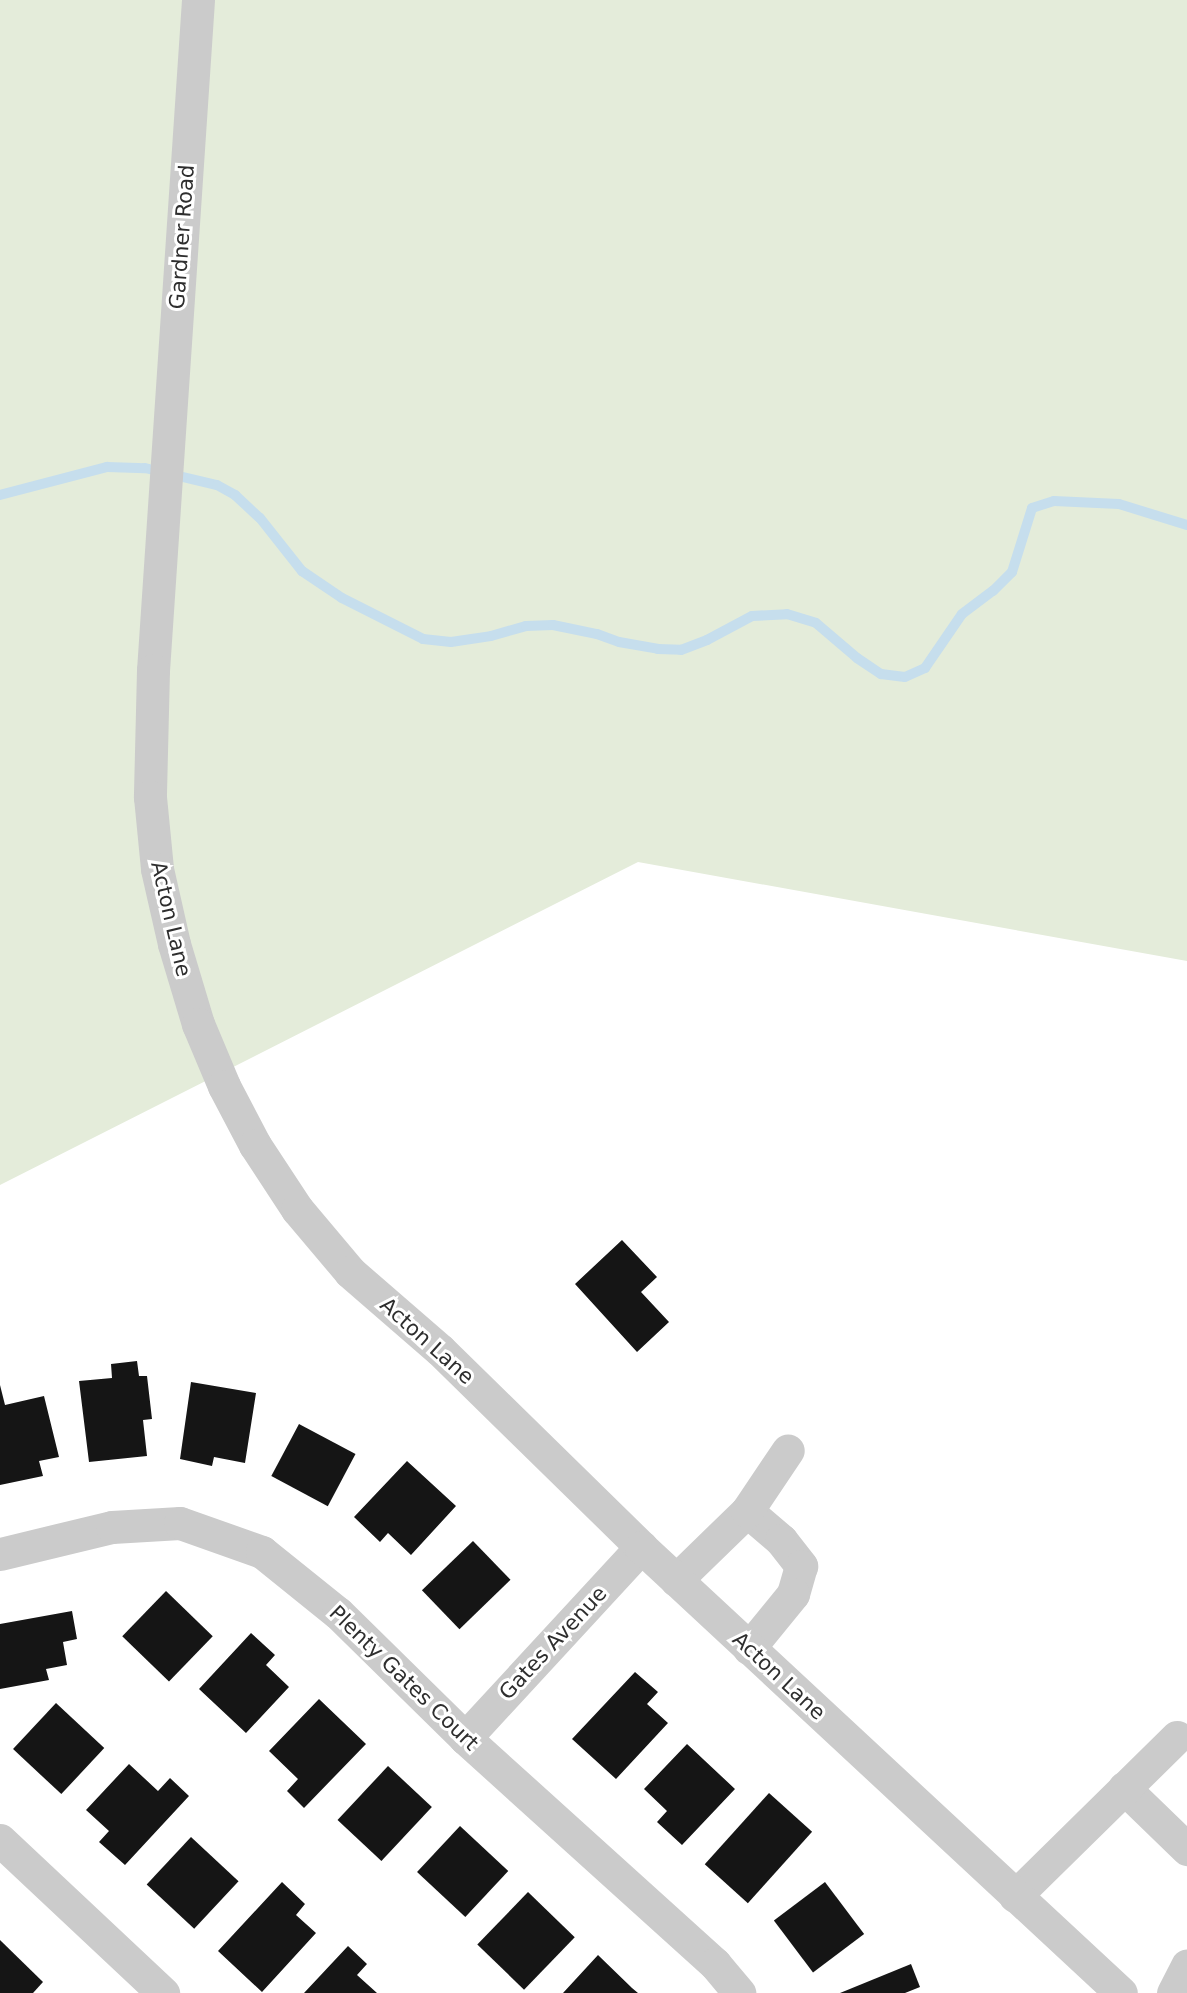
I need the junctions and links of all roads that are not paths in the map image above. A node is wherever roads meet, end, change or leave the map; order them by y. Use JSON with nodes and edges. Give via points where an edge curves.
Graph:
{"nodes":[{"id":1,"x":198,"y":0,"type":"edge"},
{"id":2,"x":166,"y":473,"type":"joint"},
{"id":3,"x":788,"y":1450,"type":"dead end"},
{"id":4,"x":747,"y":1511,"type":"junction"},
{"id":5,"x":641,"y":1547,"type":"junction"},
{"id":6,"x":0,"y":1554,"type":"edge"},
{"id":7,"x":676,"y":1580,"type":"junction"},
{"id":8,"x":749,"y":1648,"type":"junction"},
{"id":9,"x":1177,"y":1737,"type":"dead end"},
{"id":10,"x":465,"y":1738,"type":"junction"},
{"id":11,"x":1124,"y":1788,"type":"junction"},
{"id":12,"x":0,"y":1840,"type":"edge"},
{"id":13,"x":1187,"y":1849,"type":"edge"},
{"id":14,"x":1014,"y":1896,"type":"junction"},
{"id":15,"x":1187,"y":1965,"type":"edge"},
{"id":16,"x":163,"y":1993,"type":"edge"},
{"id":17,"x":739,"y":1993,"type":"edge"},
{"id":18,"x":1121,"y":1993,"type":"edge"},
{"id":19,"x":1173,"y":1993,"type":"edge"}],
"edges":[{"from":1,"to":2,"type":"street","name":"Gardner Road"},
{"from":2,"to":5,"type":"street","name":"Acton Lane","via":[[153,670],[150,796],[157,869],[174,944],[198,1024],[224,1086],[255,1145],[297,1209],[350,1272],[440,1350]]},
{"from":3,"to":4,"type":"street"},
{"from":4,"to":7,"type":"street"},
{"from":4,"to":8,"type":"street","via":[[781,1540],[801,1566],[793,1594]]},
{"from":5,"to":7,"type":"street","name":"Acton Lane"},
{"from":5,"to":10,"type":"street","name":"Gates Avenue"},
{"from":6,"to":10,"type":"street","name":"Plenty Gates Court","via":[[112,1527],[180,1523],[252,1548],[338,1612]]},
{"from":7,"to":8,"type":"street","name":"Acton Lane"},
{"from":8,"to":14,"type":"street","name":"Acton Lane"},
{"from":9,"to":11,"type":"street"},
{"from":10,"to":17,"type":"street","name":"Plenty Gates Court","via":[[715,1964]]},
{"from":11,"to":13,"type":"street"},
{"from":11,"to":14,"type":"street"},
{"from":12,"to":16,"type":"street"},
{"from":14,"to":18,"type":"street","name":"Acton Lane"},
{"from":15,"to":19,"type":"street"}]}
